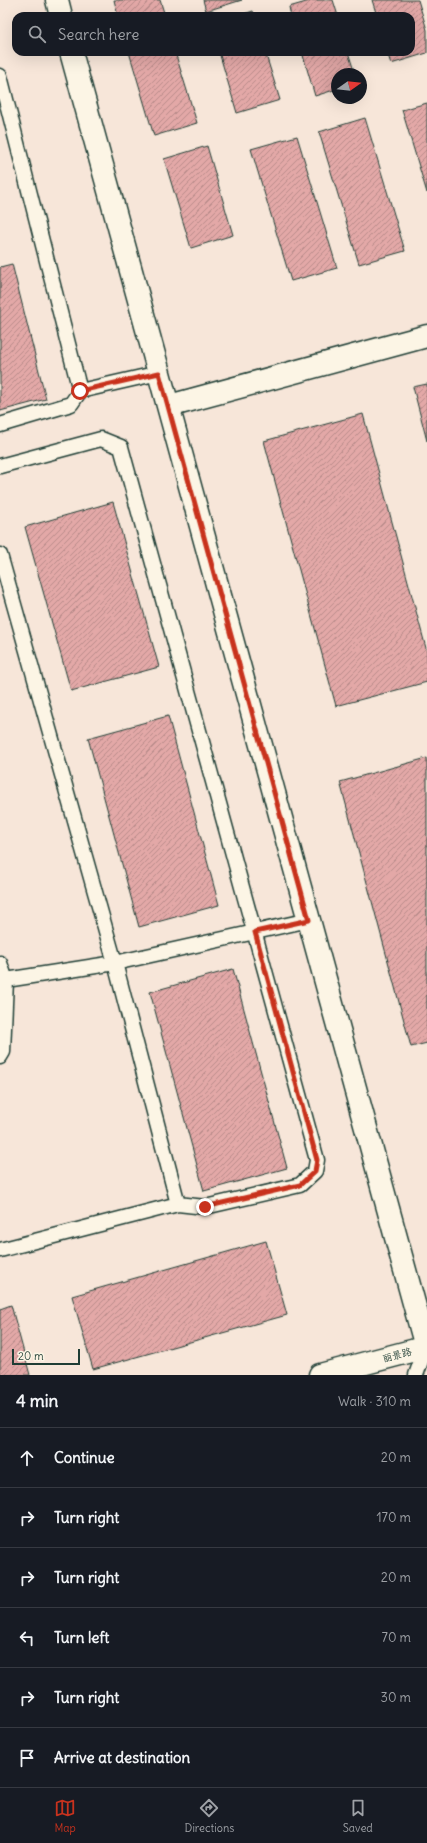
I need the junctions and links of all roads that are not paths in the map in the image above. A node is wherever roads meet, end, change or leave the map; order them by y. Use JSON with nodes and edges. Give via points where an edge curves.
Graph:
{"nodes":[{"id":1,"x":57,"y":0,"type":"edge"},
{"id":2,"x":60,"y":12,"type":"edge"},
{"id":3,"x":72,"y":56,"type":"edge"},
{"id":4,"x":0,"y":76,"type":"edge"},
{"id":5,"x":427,"y":336,"type":"edge"},
{"id":6,"x":159,"y":373,"type":"junction"},
{"id":7,"x":80,"y":391,"type":"junction"},
{"id":8,"x":168,"y":406,"type":"junction"},
{"id":9,"x":0,"y":425,"type":"edge"},
{"id":10,"x":0,"y":466,"type":"edge"},
{"id":11,"x":0,"y":555,"type":"edge"},
{"id":12,"x":309,"y":920,"type":"junction"},
{"id":13,"x":255,"y":932,"type":"junction"},
{"id":14,"x":0,"y":963,"type":"edge"},
{"id":15,"x":115,"y":963,"type":"junction"},
{"id":16,"x":6,"y":980,"type":"junction"},
{"id":17,"x":0,"y":1056,"type":"edge"},
{"id":18,"x":178,"y":1204,"type":"junction"},
{"id":19,"x":0,"y":1250,"type":"edge"},
{"id":20,"x":427,"y":1347,"type":"edge"},
{"id":21,"x":320,"y":1375,"type":"edge"},
{"id":22,"x":416,"y":1375,"type":"edge"}],
"edges":[{"from":1,"to":2,"type":"street"},
{"from":3,"to":6,"type":"street"},
{"from":4,"to":7,"type":"lane"},
{"from":5,"to":8,"type":"street"},
{"from":6,"to":7,"type":"lane"},
{"from":6,"to":8,"type":"street"},
{"from":7,"to":9,"type":"lane","via":[[71,404]]},
{"from":8,"to":12,"type":"street"},
{"from":10,"to":13,"type":"lane","via":[[101,439],[120,446]]},
{"from":11,"to":15,"type":"lane"},
{"from":12,"to":13,"type":"lane"},
{"from":12,"to":20,"type":"street"},
{"from":13,"to":15,"type":"lane"},
{"from":13,"to":18,"type":"lane","via":[[317,1160],[315,1171],[300,1185],[205,1207]]},
{"from":14,"to":16,"type":"lane"},
{"from":15,"to":16,"type":"lane"},
{"from":15,"to":18,"type":"lane"},
{"from":16,"to":17,"type":"lane","via":[[3,1052]]},
{"from":18,"to":19,"type":"lane"},
{"from":20,"to":21,"type":"street","name":"丽景路"},
{"from":20,"to":22,"type":"lane"}]}
